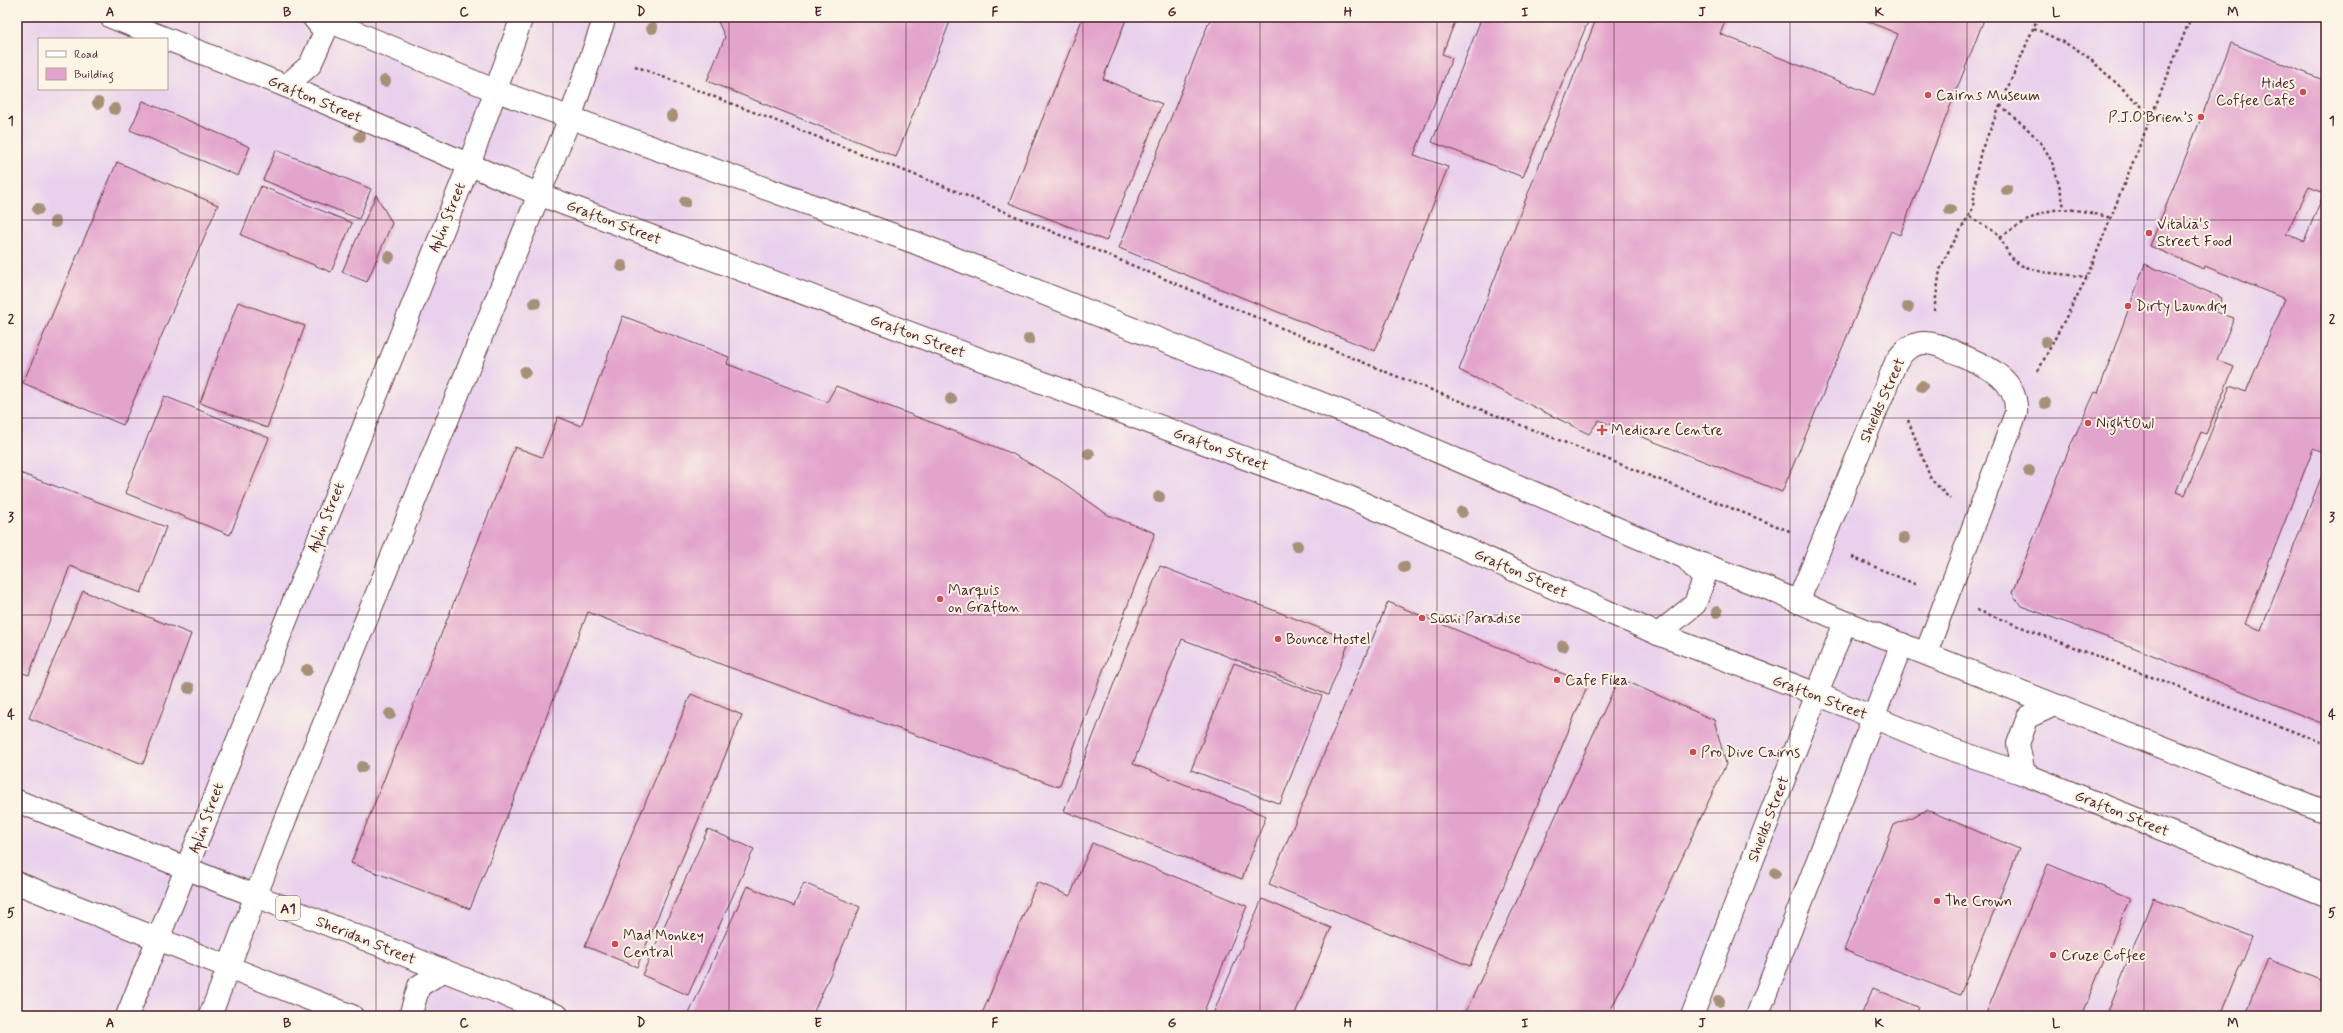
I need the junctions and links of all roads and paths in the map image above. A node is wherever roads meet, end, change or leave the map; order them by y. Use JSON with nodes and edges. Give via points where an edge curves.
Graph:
{"nodes":[{"id":1,"x":111,"y":17,"type":"edge"},
{"id":2,"x":313,"y":17,"type":"edge"},
{"id":3,"x":319,"y":17,"type":"edge"},
{"id":4,"x":522,"y":17,"type":"edge"},
{"id":5,"x":605,"y":17,"type":"edge"},
{"id":6,"x":2038,"y":17,"type":"edge"},
{"id":7,"x":2190,"y":17,"type":"edge"},
{"id":8,"x":2034,"y":28,"type":"junction"},
{"id":9,"x":164,"y":38,"type":"edge"},
{"id":10,"x":168,"y":39,"type":"edge"},
{"id":11,"x":635,"y":66,"type":"dead end"},
{"id":12,"x":286,"y":86,"type":"junction"},
{"id":13,"x":494,"y":90,"type":"junction"},
{"id":14,"x":2000,"y":105,"type":"junction"},
{"id":15,"x":2151,"y":116,"type":"junction"},
{"id":16,"x":570,"y":118,"type":"junction"},
{"id":17,"x":469,"y":165,"type":"junction"},
{"id":18,"x":538,"y":194,"type":"junction"},
{"id":19,"x":2064,"y":208,"type":"junction"},
{"id":20,"x":1970,"y":217,"type":"junction"},
{"id":21,"x":2111,"y":218,"type":"junction"},
{"id":22,"x":2000,"y":238,"type":"junction"},
{"id":23,"x":2087,"y":277,"type":"junction"},
{"id":24,"x":1930,"y":343,"type":"junction"},
{"id":25,"x":1888,"y":382,"type":"junction"},
{"id":26,"x":2015,"y":397,"type":"junction"},
{"id":27,"x":1979,"y":514,"type":"junction"},
{"id":28,"x":1822,"y":543,"type":"junction"},
{"id":29,"x":1686,"y":558,"type":"junction"},
{"id":30,"x":1947,"y":598,"type":"junction"},
{"id":31,"x":1798,"y":602,"type":"junction"},
{"id":32,"x":1845,"y":622,"type":"junction"},
{"id":33,"x":1658,"y":634,"type":"junction"},
{"id":34,"x":1902,"y":644,"type":"junction"},
{"id":35,"x":1926,"y":654,"type":"junction"},
{"id":36,"x":1817,"y":694,"type":"junction"},
{"id":37,"x":2054,"y":705,"type":"junction"},
{"id":38,"x":1873,"y":717,"type":"junction"},
{"id":39,"x":2326,"y":744,"type":"edge"},
{"id":40,"x":2024,"y":774,"type":"junction"},
{"id":41,"x":17,"y":801,"type":"edge"},
{"id":42,"x":2326,"y":812,"type":"edge"},
{"id":43,"x":188,"y":868,"type":"junction"},
{"id":44,"x":17,"y":883,"type":"edge"},
{"id":45,"x":256,"y":895,"type":"junction"},
{"id":46,"x":2326,"y":895,"type":"edge"},
{"id":47,"x":158,"y":939,"type":"junction"},
{"id":48,"x":230,"y":968,"type":"junction"},
{"id":49,"x":443,"y":971,"type":"junction"},
{"id":50,"x":127,"y":1016,"type":"edge"},
{"id":51,"x":210,"y":1016,"type":"edge"},
{"id":52,"x":352,"y":1016,"type":"edge"},
{"id":53,"x":410,"y":1016,"type":"edge"},
{"id":54,"x":558,"y":1016,"type":"edge"},
{"id":55,"x":1692,"y":1016,"type":"edge"},
{"id":56,"x":1757,"y":1016,"type":"edge"}],
"edges":[{"from":1,"to":9,"type":"main road","name":"Grafton Street"},
{"from":2,"to":12,"type":"main road","via":[[324,32],[310,65]]},
{"from":3,"to":13,"type":"main road"},
{"from":4,"to":13,"type":"main road","name":"Aplin Street"},
{"from":5,"to":16,"type":"main road"},
{"from":6,"to":8,"type":"path"},
{"from":7,"to":15,"type":"path"},
{"from":8,"to":14,"type":"path"},
{"from":8,"to":15,"type":"path","via":[[2075,48],[2089,58]]},
{"from":10,"to":12,"type":"main road","name":"Grafton Street"},
{"from":11,"to":28,"type":"path","via":[[941,185],[1391,374]]},
{"from":12,"to":17,"type":"main road","name":"Grafton Street"},
{"from":13,"to":16,"type":"main road"},
{"from":13,"to":17,"type":"main road","name":"Aplin Street"},
{"from":14,"to":19,"type":"path","via":[[2032,132],[2050,156],[2057,172]]},
{"from":14,"to":20,"type":"path","via":[[1981,151]]},
{"from":15,"to":21,"type":"path"},
{"from":16,"to":18,"type":"main road"},
{"from":16,"to":29,"type":"main road","via":[[946,255],[1371,422]]},
{"from":17,"to":18,"type":"main road","name":"Grafton Street"},
{"from":17,"to":43,"type":"main road","name":"Aplin Street","via":[[213,799]]},
{"from":18,"to":33,"type":"main road","name":"Grafton Street","via":[[1350,497]]},
{"from":18,"to":45,"type":"main road"},
{"from":19,"to":21,"type":"path"},
{"from":19,"to":22,"type":"path","via":[[2037,215]]},
{"from":20,"to":22,"type":"path","via":[[1992,229]]},
{"from":20,"to":24,"type":"path","via":[[1940,270]]},
{"from":21,"to":23,"type":"path"},
{"from":22,"to":23,"type":"path","via":[[2010,256],[2020,265],[2042,272]]},
{"from":23,"to":26,"type":"path","via":[[2035,376]]},
{"from":24,"to":25,"type":"main road","name":"Shields Street","via":[[1905,350],[1896,362]]},
{"from":24,"to":26,"type":"main road","via":[[1996,372],[2005,380]]},
{"from":25,"to":27,"type":"path","via":[[1909,421],[1931,479],[1950,500]]},
{"from":25,"to":28,"type":"main road","name":"Shields Street"},
{"from":26,"to":27,"type":"main road","via":[[2014,423]]},
{"from":27,"to":30,"type":"main road"},
{"from":28,"to":30,"type":"path"},
{"from":28,"to":31,"type":"main road","name":"Shields Street"},
{"from":29,"to":31,"type":"main road"},
{"from":29,"to":33,"type":"main road","via":[[1704,580],[1702,586],[1694,604]]},
{"from":30,"to":35,"type":"main road"},
{"from":30,"to":39,"type":"path"},
{"from":31,"to":32,"type":"main road"},
{"from":32,"to":34,"type":"main road"},
{"from":32,"to":36,"type":"main road","name":"Shields Street"},
{"from":33,"to":36,"type":"main road","name":"Grafton Street"},
{"from":34,"to":35,"type":"main road"},
{"from":34,"to":38,"type":"main road"},
{"from":35,"to":37,"type":"main road"},
{"from":36,"to":38,"type":"main road","name":"Grafton Street"},
{"from":36,"to":55,"type":"main road","name":"Shields Street"},
{"from":37,"to":40,"type":"main road","via":[[2028,717],[2018,744]]},
{"from":37,"to":42,"type":"main road"},
{"from":38,"to":40,"type":"main road","name":"Grafton Street","via":[[1945,747]]},
{"from":38,"to":56,"type":"main road"},
{"from":40,"to":46,"type":"main road","name":"Grafton Street"},
{"from":41,"to":43,"type":"main road","name":"Sheridan Street","number":"A1"},
{"from":43,"to":45,"type":"main road","name":"Sheridan Street","number":"A1"},
{"from":43,"to":47,"type":"main road","name":"Aplin Street"},
{"from":44,"to":47,"type":"main road"},
{"from":45,"to":48,"type":"main road"},
{"from":45,"to":49,"type":"main road","name":"Sheridan Street","number":"A1"},
{"from":47,"to":48,"type":"main road"},
{"from":47,"to":50,"type":"main road","name":"Aplin Street"},
{"from":48,"to":51,"type":"main road"},
{"from":48,"to":52,"type":"main road"},
{"from":49,"to":53,"type":"main road","via":[[419,986]]},
{"from":49,"to":54,"type":"main road","name":"Sheridan Street","number":"A1"}]}
